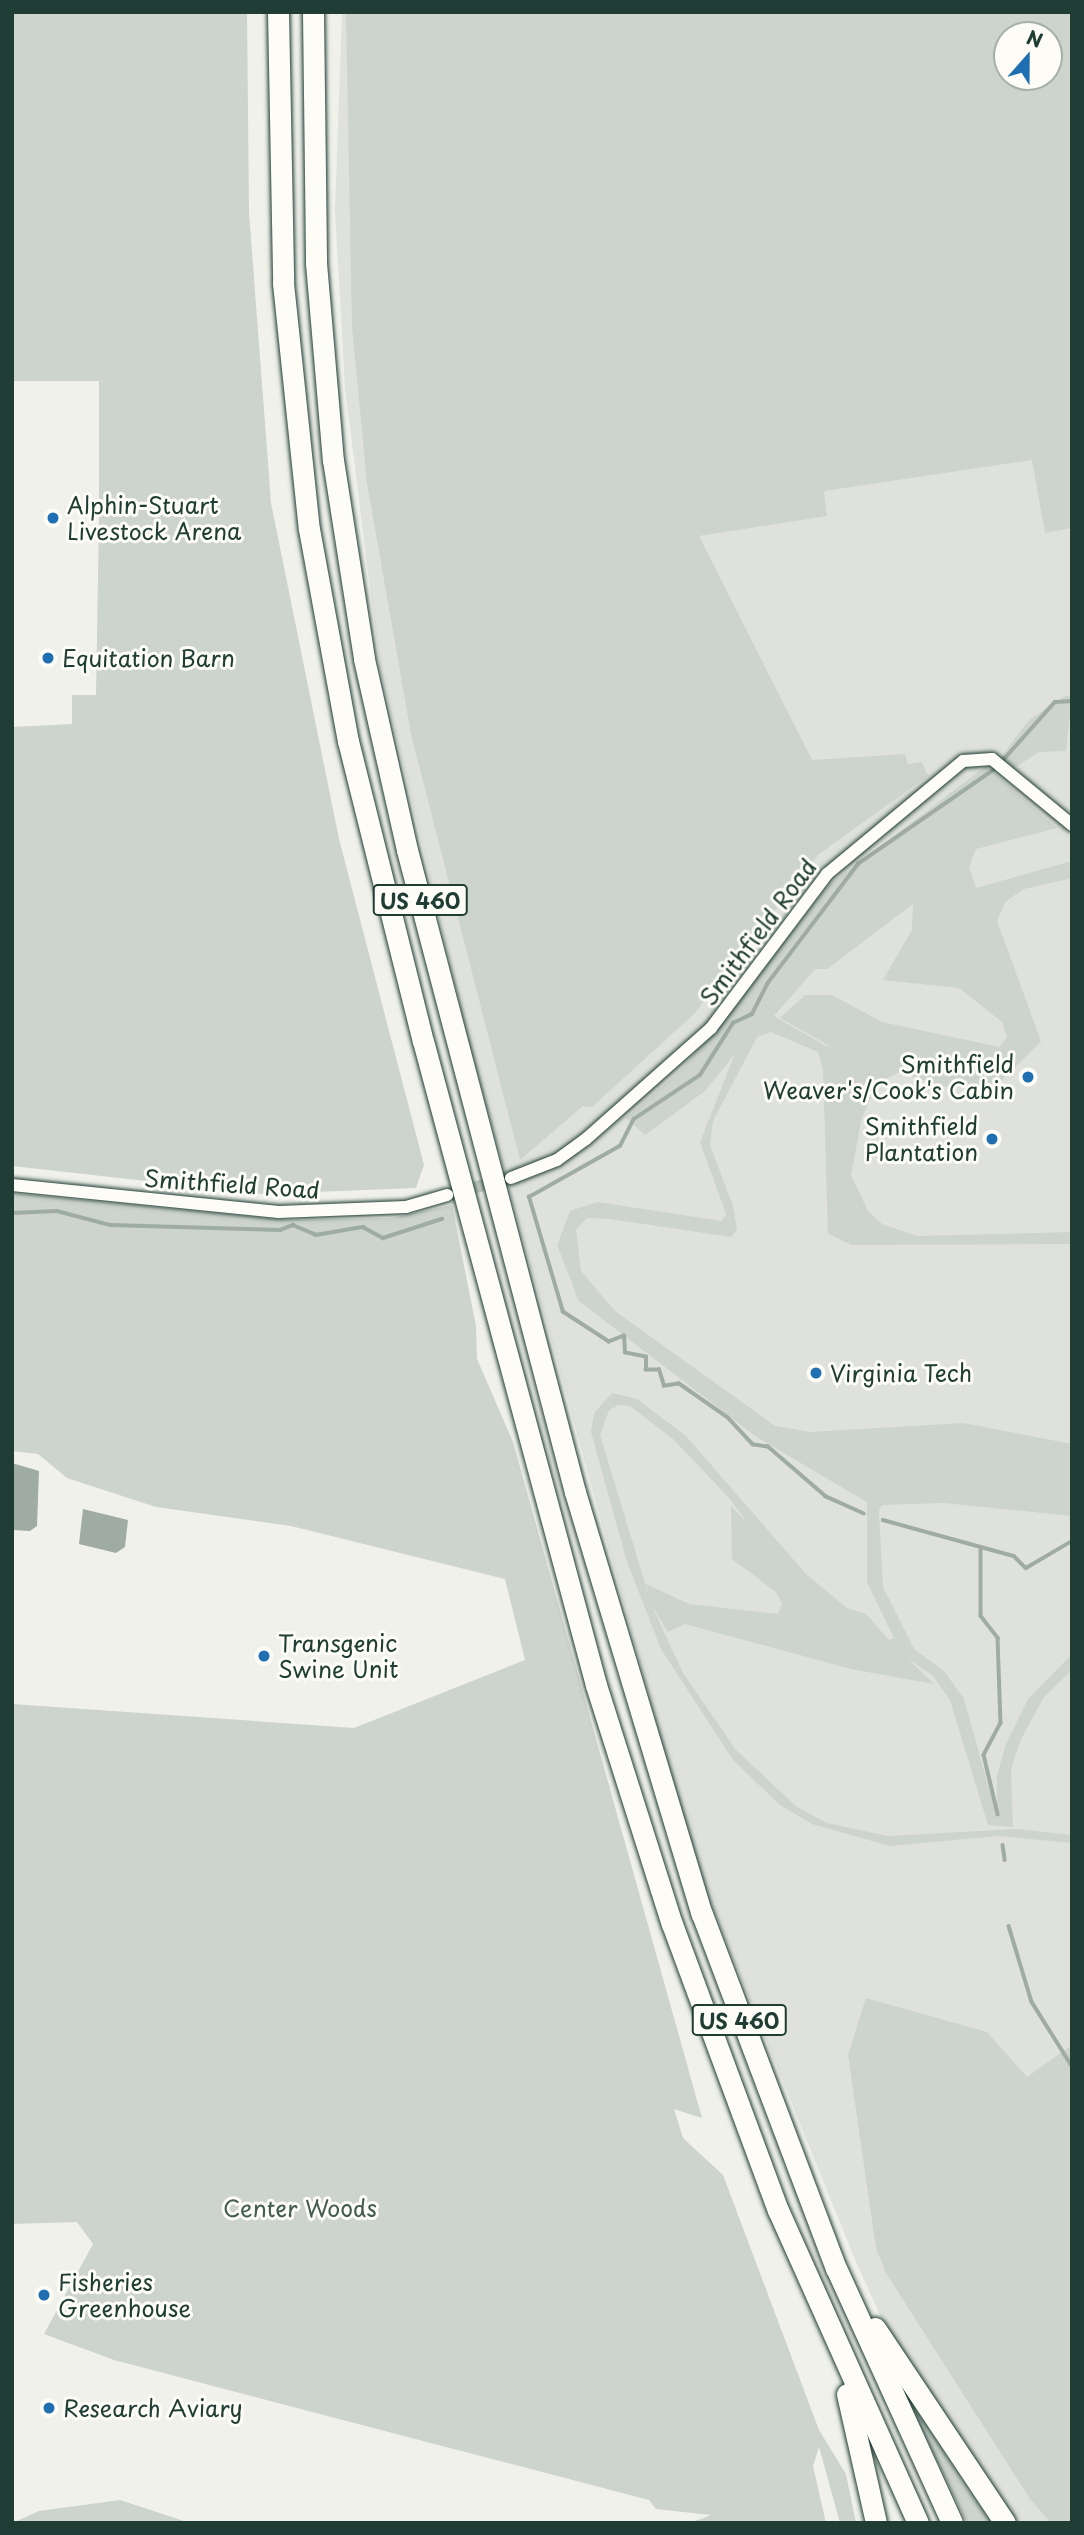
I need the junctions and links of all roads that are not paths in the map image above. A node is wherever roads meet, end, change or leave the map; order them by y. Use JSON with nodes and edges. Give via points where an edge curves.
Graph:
{"nodes":[{"id":1,"x":278,"y":12,"type":"edge"},
{"id":2,"x":313,"y":12,"type":"edge"},
{"id":3,"x":1072,"y":825,"type":"edge"},
{"id":4,"x":511,"y":1178,"type":"tunnel mouth"},
{"id":5,"x":12,"y":1185,"type":"edge"},
{"id":6,"x":447,"y":1195,"type":"tunnel mouth"},
{"id":7,"x":836,"y":2268,"type":"junction"},
{"id":8,"x":842,"y":2361,"type":"junction"},
{"id":9,"x":876,"y":2523,"type":"edge"},
{"id":10,"x":918,"y":2523,"type":"edge"},
{"id":11,"x":952,"y":2523,"type":"edge"},
{"id":12,"x":1005,"y":2523,"type":"edge"}],
"edges":[{"from":1,"to":8,"type":"highway","number":"US 460","via":[[279,194],[291,377],[309,529],[348,741],[622,1773],[692,1982]]},
{"from":2,"to":7,"type":"highway","number":"US 460","via":[[313,187],[323,361],[344,539],[380,739],[575,1492],[655,1767],[747,2043]]},
{"from":3,"to":4,"type":"street","name":"Smithfield Road","via":[[992,759],[963,761],[827,874],[711,1028],[586,1139],[557,1160]]},
{"from":5,"to":6,"type":"street","name":"Smithfield Road","via":[[279,1212],[406,1207]]},
{"from":7,"to":11,"type":"highway","number":"US 460"},
{"from":7,"to":12,"type":"highway"},
{"from":8,"to":9,"type":"highway"},
{"from":8,"to":10,"type":"highway","number":"US 460"}]}
